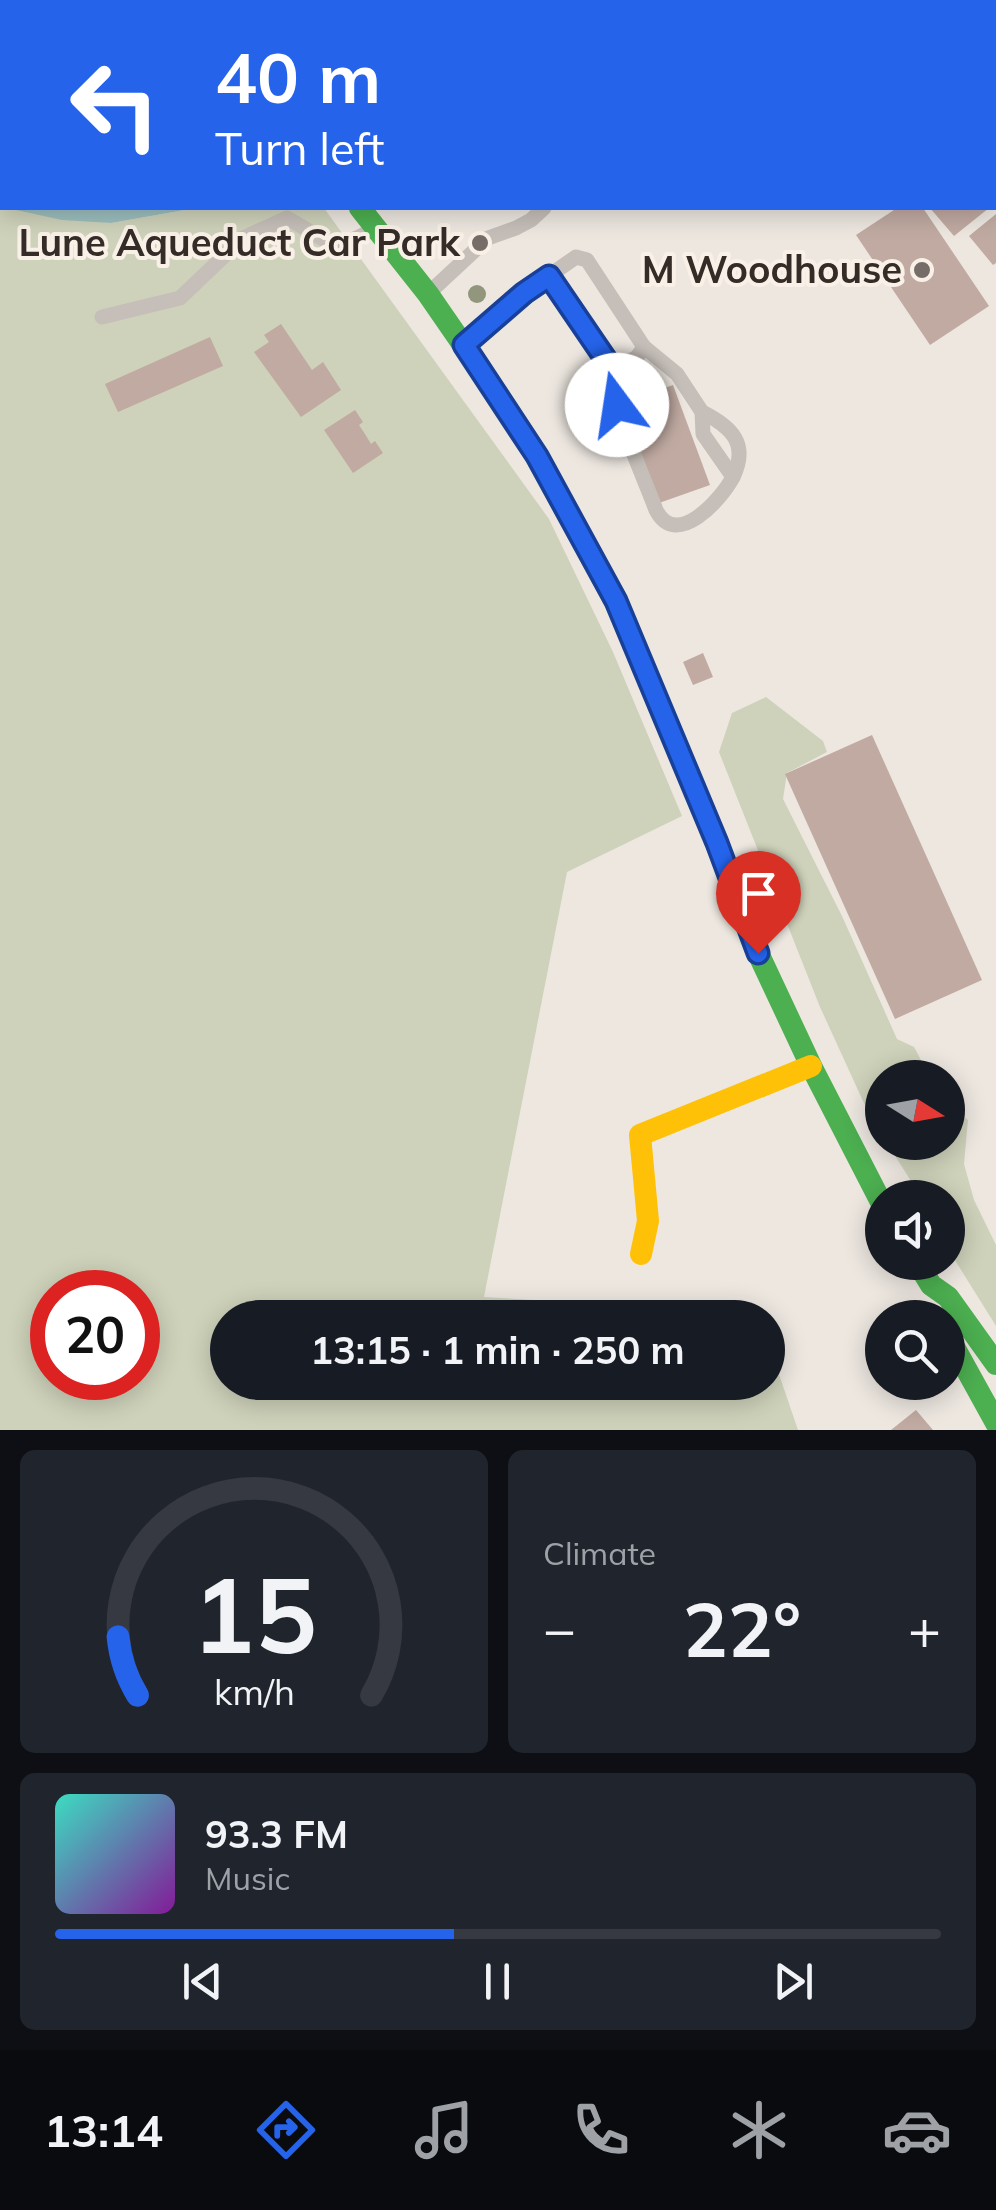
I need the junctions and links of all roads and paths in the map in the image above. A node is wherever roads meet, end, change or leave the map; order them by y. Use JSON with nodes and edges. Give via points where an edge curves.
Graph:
{"nodes":[{"id":1,"x":362,"y":210,"type":"edge"},
{"id":2,"x":541,"y":210,"type":"edge"},
{"id":3,"x":376,"y":226,"type":"junction"},
{"id":4,"x":549,"y":276,"type":"junction"},
{"id":5,"x":428,"y":294,"type":"junction"},
{"id":6,"x":102,"y":317,"type":"dead end"},
{"id":7,"x":464,"y":345,"type":"junction"},
{"id":8,"x":644,"y":347,"type":"junction"},
{"id":9,"x":613,"y":370,"type":"junction"},
{"id":10,"x":702,"y":412,"type":"junction"},
{"id":11,"x":734,"y":478,"type":"junction"},
{"id":12,"x":811,"y":1066,"type":"junction"},
{"id":13,"x":870,"y":1180,"type":"edge"},
{"id":14,"x":640,"y":1254,"type":"dead end"},
{"id":15,"x":928,"y":1280,"type":"edge"},
{"id":16,"x":931,"y":1286,"type":"junction"},
{"id":17,"x":931,"y":1300,"type":"edge"},
{"id":18,"x":996,"y":1364,"type":"edge"},
{"id":19,"x":965,"y":1367,"type":"edge"},
{"id":20,"x":996,"y":1423,"type":"edge"}],
"edges":[{"from":1,"to":3,"type":"main road"},
{"from":2,"to":5,"type":"lane","via":[[488,238]]},
{"from":3,"to":5,"type":"main road"},
{"from":3,"to":6,"type":"lane","via":[[353,242],[336,244],[287,218],[243,238],[180,298]]},
{"from":4,"to":7,"type":"lane"},
{"from":4,"to":8,"type":"lane","via":[[576,257],[587,260]]},
{"from":4,"to":9,"type":"lane"},
{"from":5,"to":7,"type":"main road"},
{"from":7,"to":12,"type":"main road","via":[[537,456],[616,601],[758,953]]},
{"from":8,"to":9,"type":"lane"},
{"from":8,"to":10,"type":"lane","via":[[677,374]]},
{"from":9,"to":11,"type":"lane","via":[[617,405],[662,520],[684,525],[725,494]]},
{"from":10,"to":11,"type":"lane","via":[[703,434]]},
{"from":10,"to":11,"type":"lane","via":[[733,435],[740,463]]},
{"from":12,"to":13,"type":"main road"},
{"from":12,"to":14,"type":"main road","via":[[640,1135],[648,1220]]},
{"from":15,"to":16,"type":"main road"},
{"from":16,"to":17,"type":"main road"},
{"from":16,"to":18,"type":"main road","via":[[948,1297]]},
{"from":19,"to":20,"type":"main road"}]}
